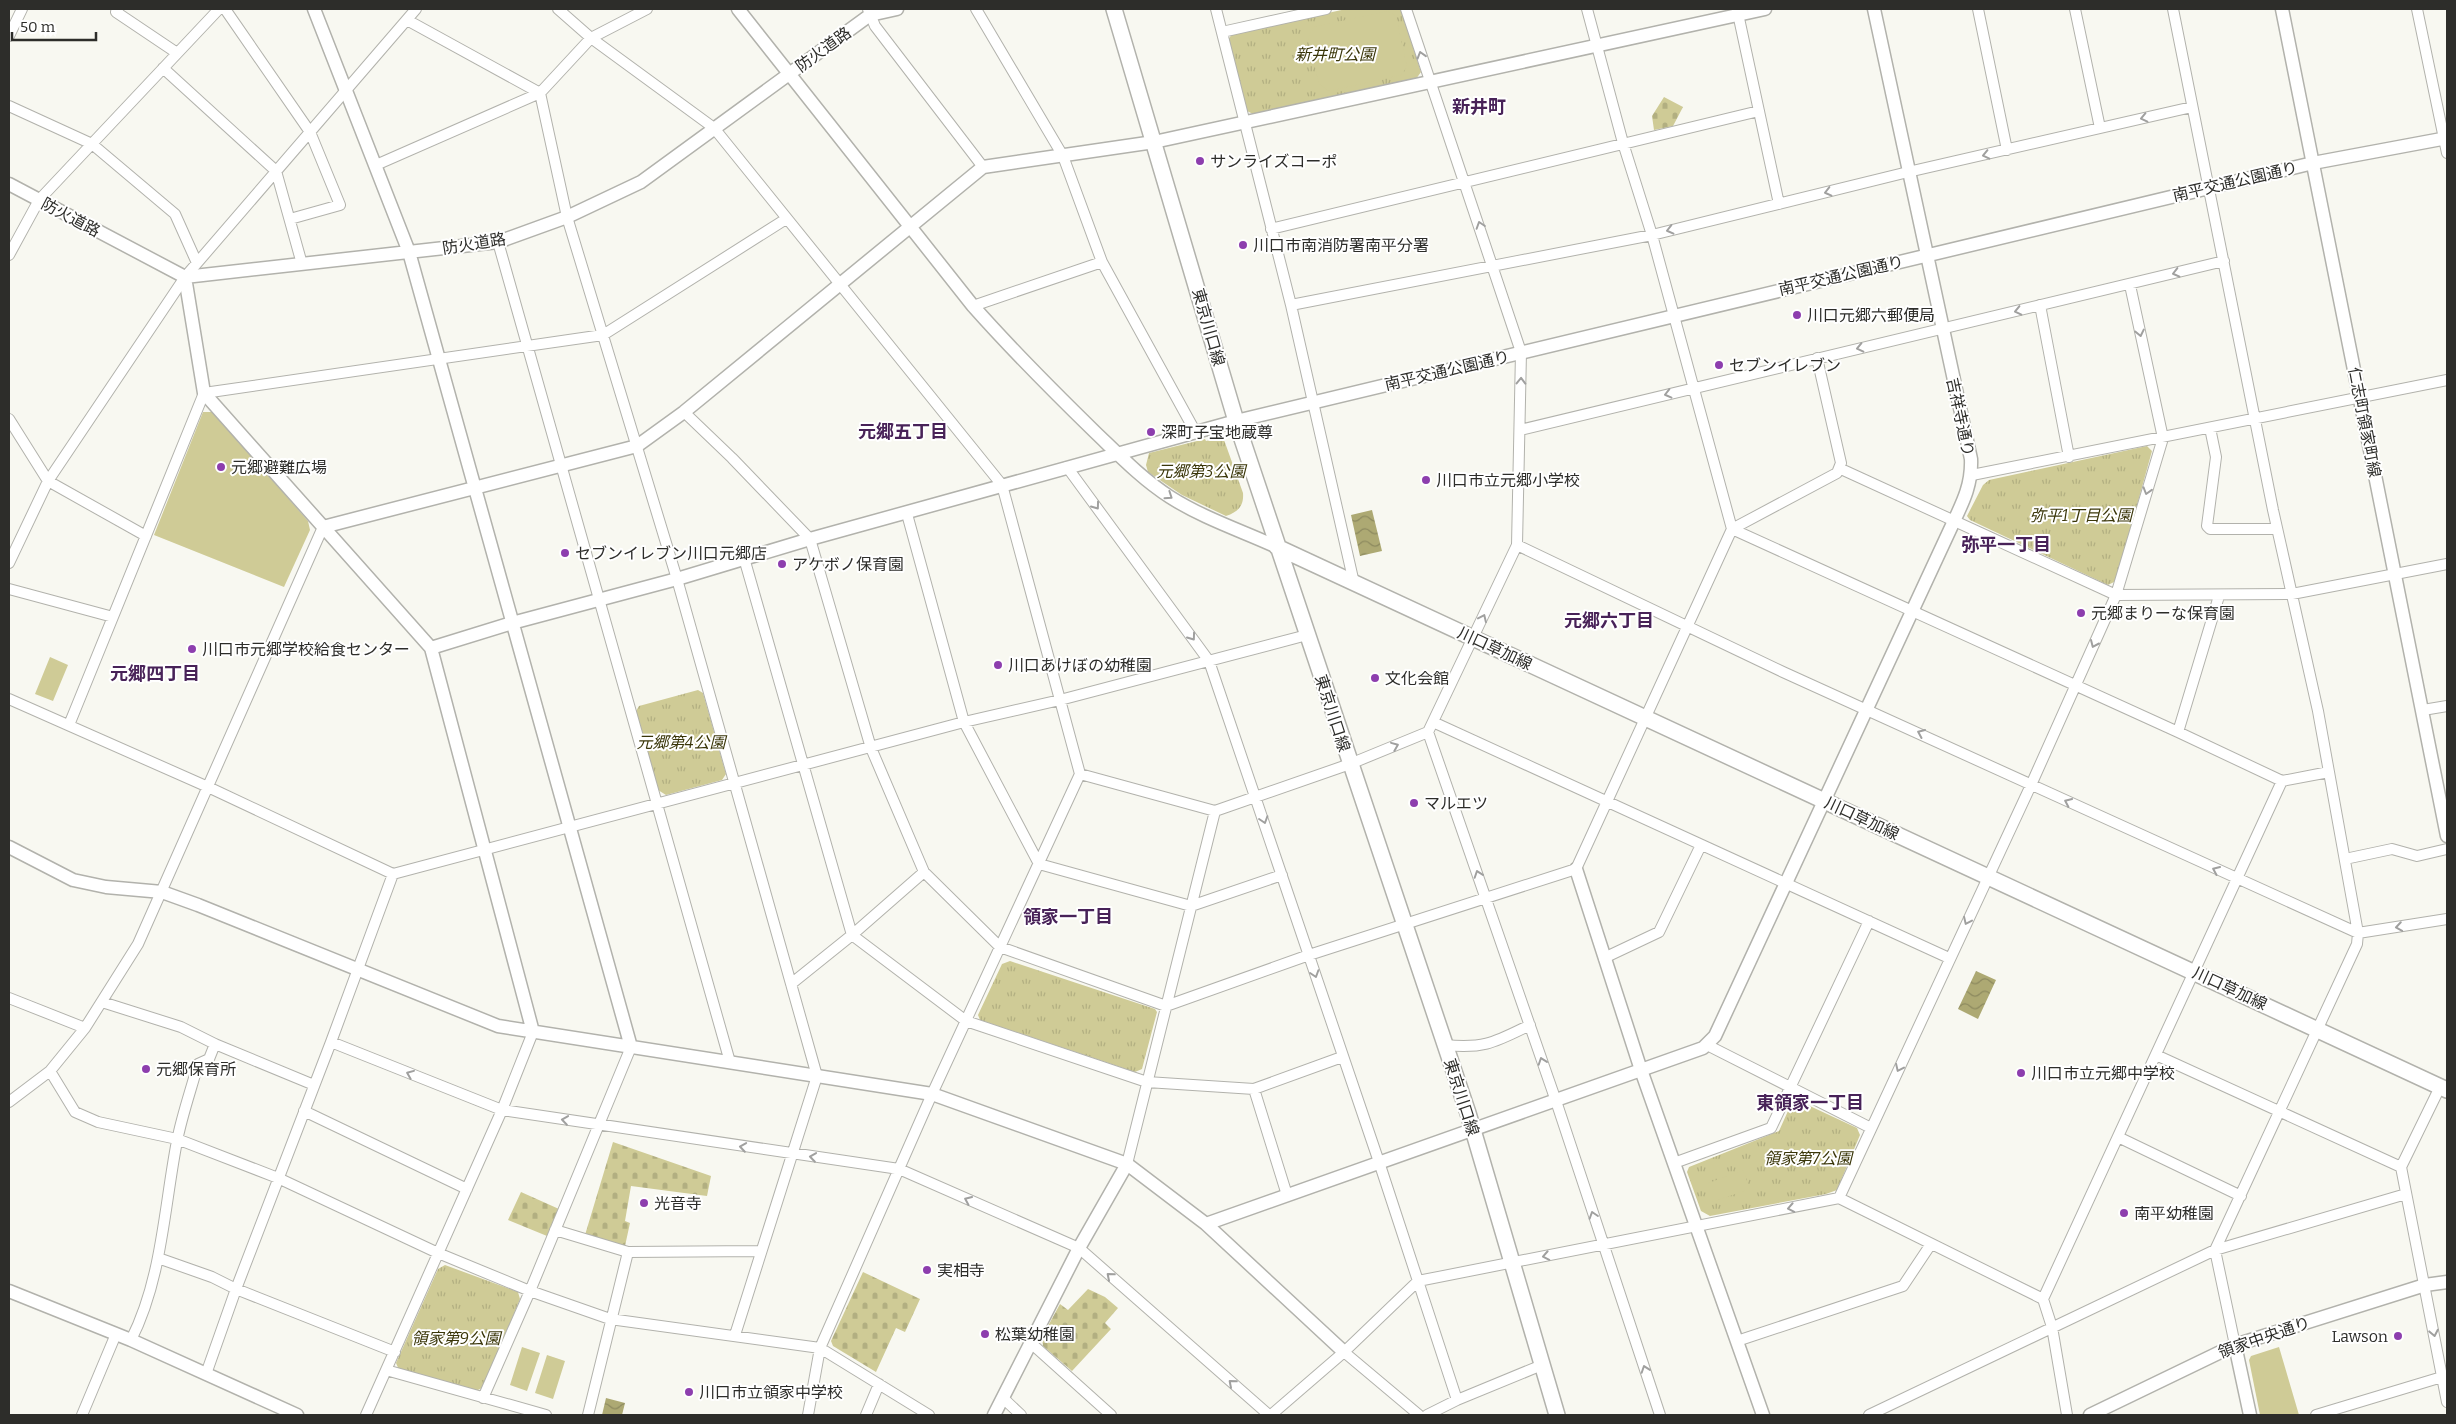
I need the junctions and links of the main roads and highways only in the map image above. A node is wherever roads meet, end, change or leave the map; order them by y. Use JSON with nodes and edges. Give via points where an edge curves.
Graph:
{"nodes":[{"id":1,"x":1114,"y":9,"type":"edge"},
{"id":2,"x":1277,"y":547,"type":"junction"},
{"id":3,"x":2444,"y":1088,"type":"edge"},
{"id":4,"x":1557,"y":1415,"type":"edge"}],
"edges":[{"from":1,"to":2,"type":"main road","name":"東京川口線","via":[[1236,421]]},
{"from":2,"to":3,"type":"main road","name":"川口草加線"},
{"from":2,"to":4,"type":"main road","name":"東京川口線","via":[[1473,1129]]}]}
